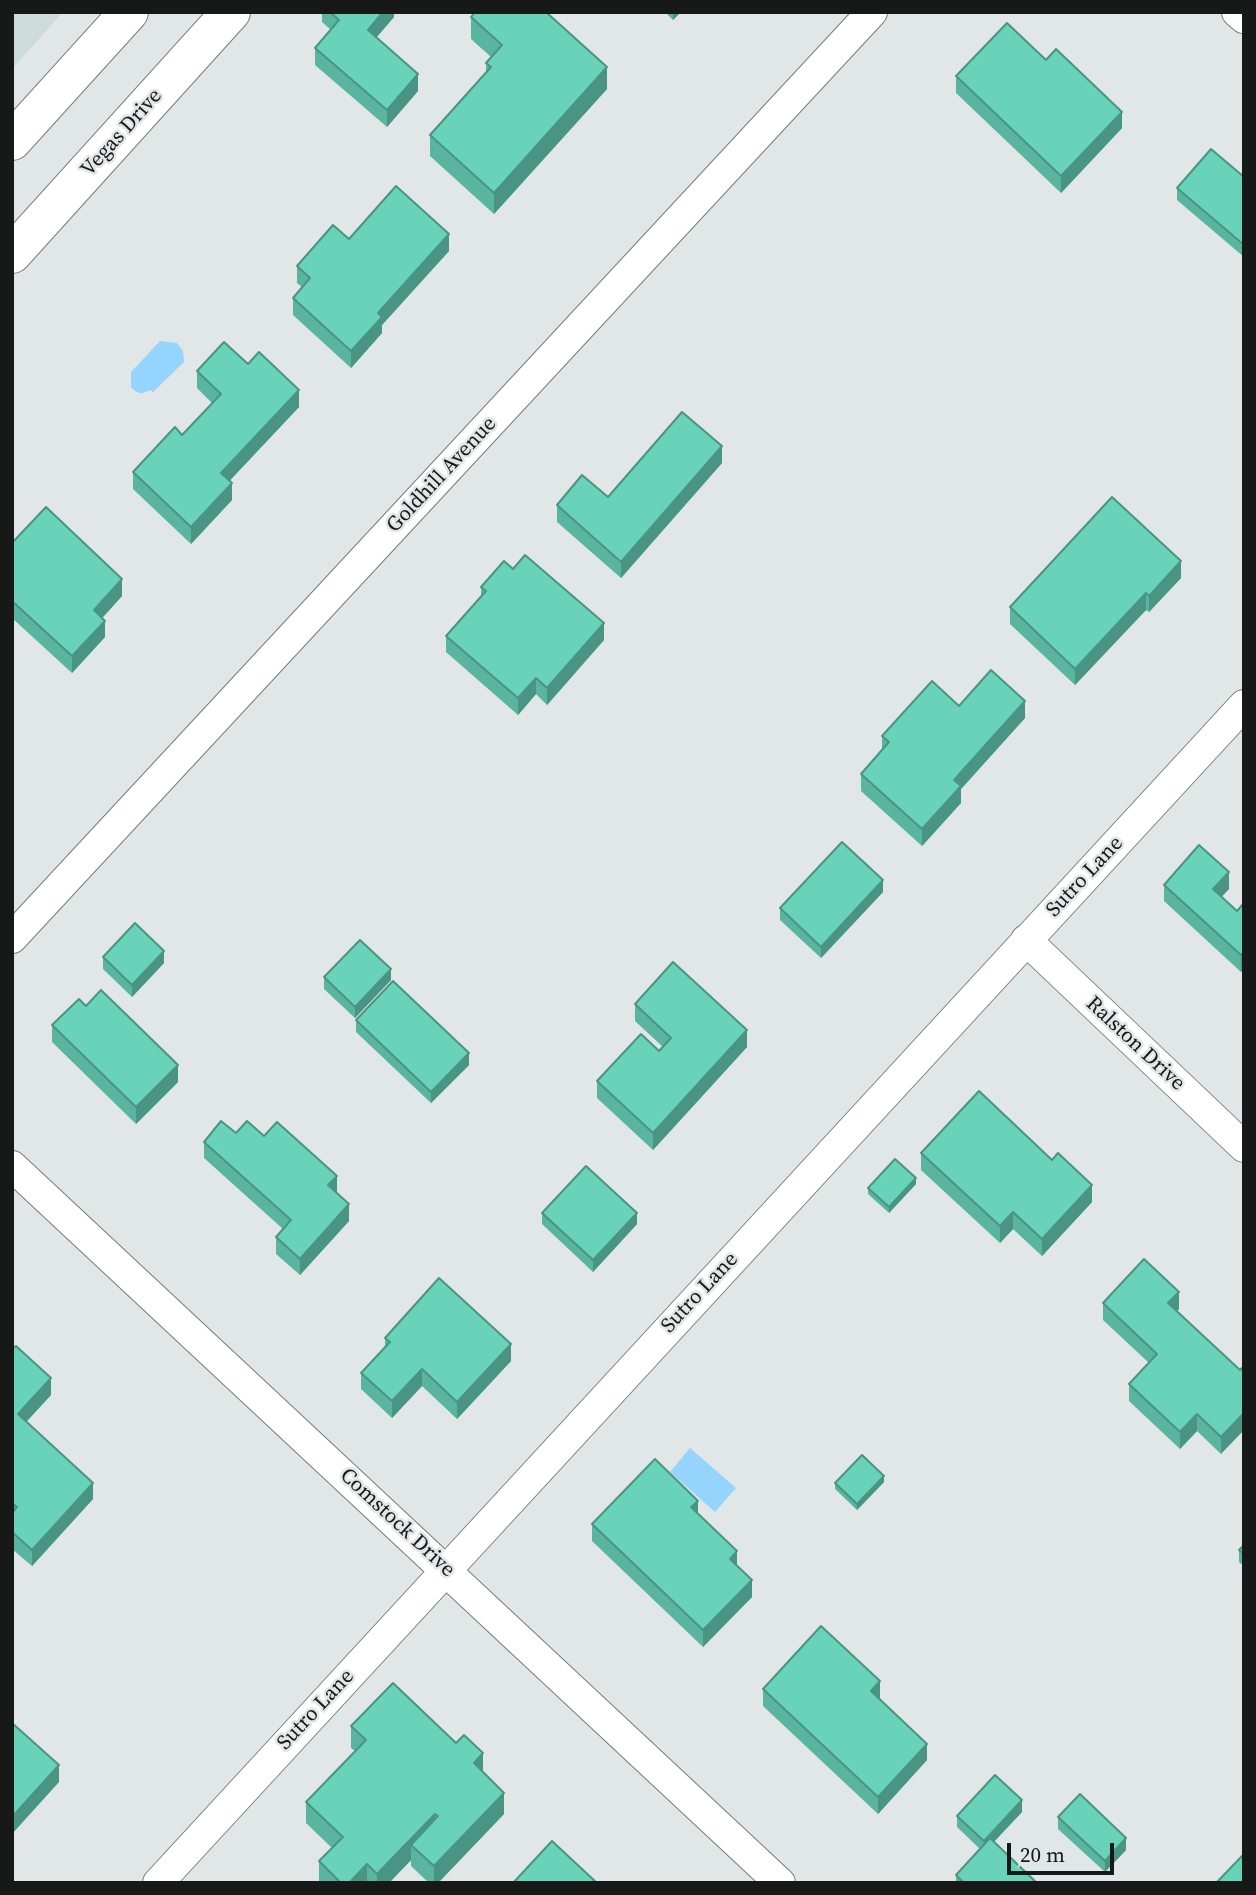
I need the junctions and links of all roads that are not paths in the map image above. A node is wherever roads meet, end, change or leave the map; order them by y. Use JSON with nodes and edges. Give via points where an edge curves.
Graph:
{"nodes":[{"id":1,"x":129,"y":12,"type":"edge"},
{"id":2,"x":231,"y":12,"type":"edge"},
{"id":3,"x":873,"y":12,"type":"edge"},
{"id":4,"x":1237,"y":12,"type":"edge"},
{"id":5,"x":1244,"y":18,"type":"edge"},
{"id":6,"x":12,"y":141,"type":"edge"},
{"id":7,"x":12,"y":254,"type":"edge"},
{"id":8,"x":1244,"y":705,"type":"edge"},
{"id":9,"x":12,"y":938,"type":"edge"},
{"id":10,"x":1026,"y":940,"type":"junction"},
{"id":11,"x":1244,"y":1147,"type":"edge"},
{"id":12,"x":12,"y":1166,"type":"edge"},
{"id":13,"x":446,"y":1569,"type":"junction"},
{"id":14,"x":158,"y":1883,"type":"edge"},
{"id":15,"x":780,"y":1883,"type":"edge"}],
"edges":[{"from":1,"to":6,"type":"main road"},
{"from":2,"to":7,"type":"main road","name":"Vegas Drive"},
{"from":3,"to":9,"type":"street","name":"Goldhill Avenue"},
{"from":4,"to":5,"type":"street"},
{"from":8,"to":10,"type":"street","name":"Sutro Lane"},
{"from":10,"to":11,"type":"street","name":"Ralston Drive"},
{"from":10,"to":13,"type":"street","name":"Sutro Lane"},
{"from":12,"to":13,"type":"street","name":"Comstock Drive"},
{"from":13,"to":14,"type":"street","name":"Sutro Lane"},
{"from":13,"to":15,"type":"street","name":"Comstock Drive"}]}
